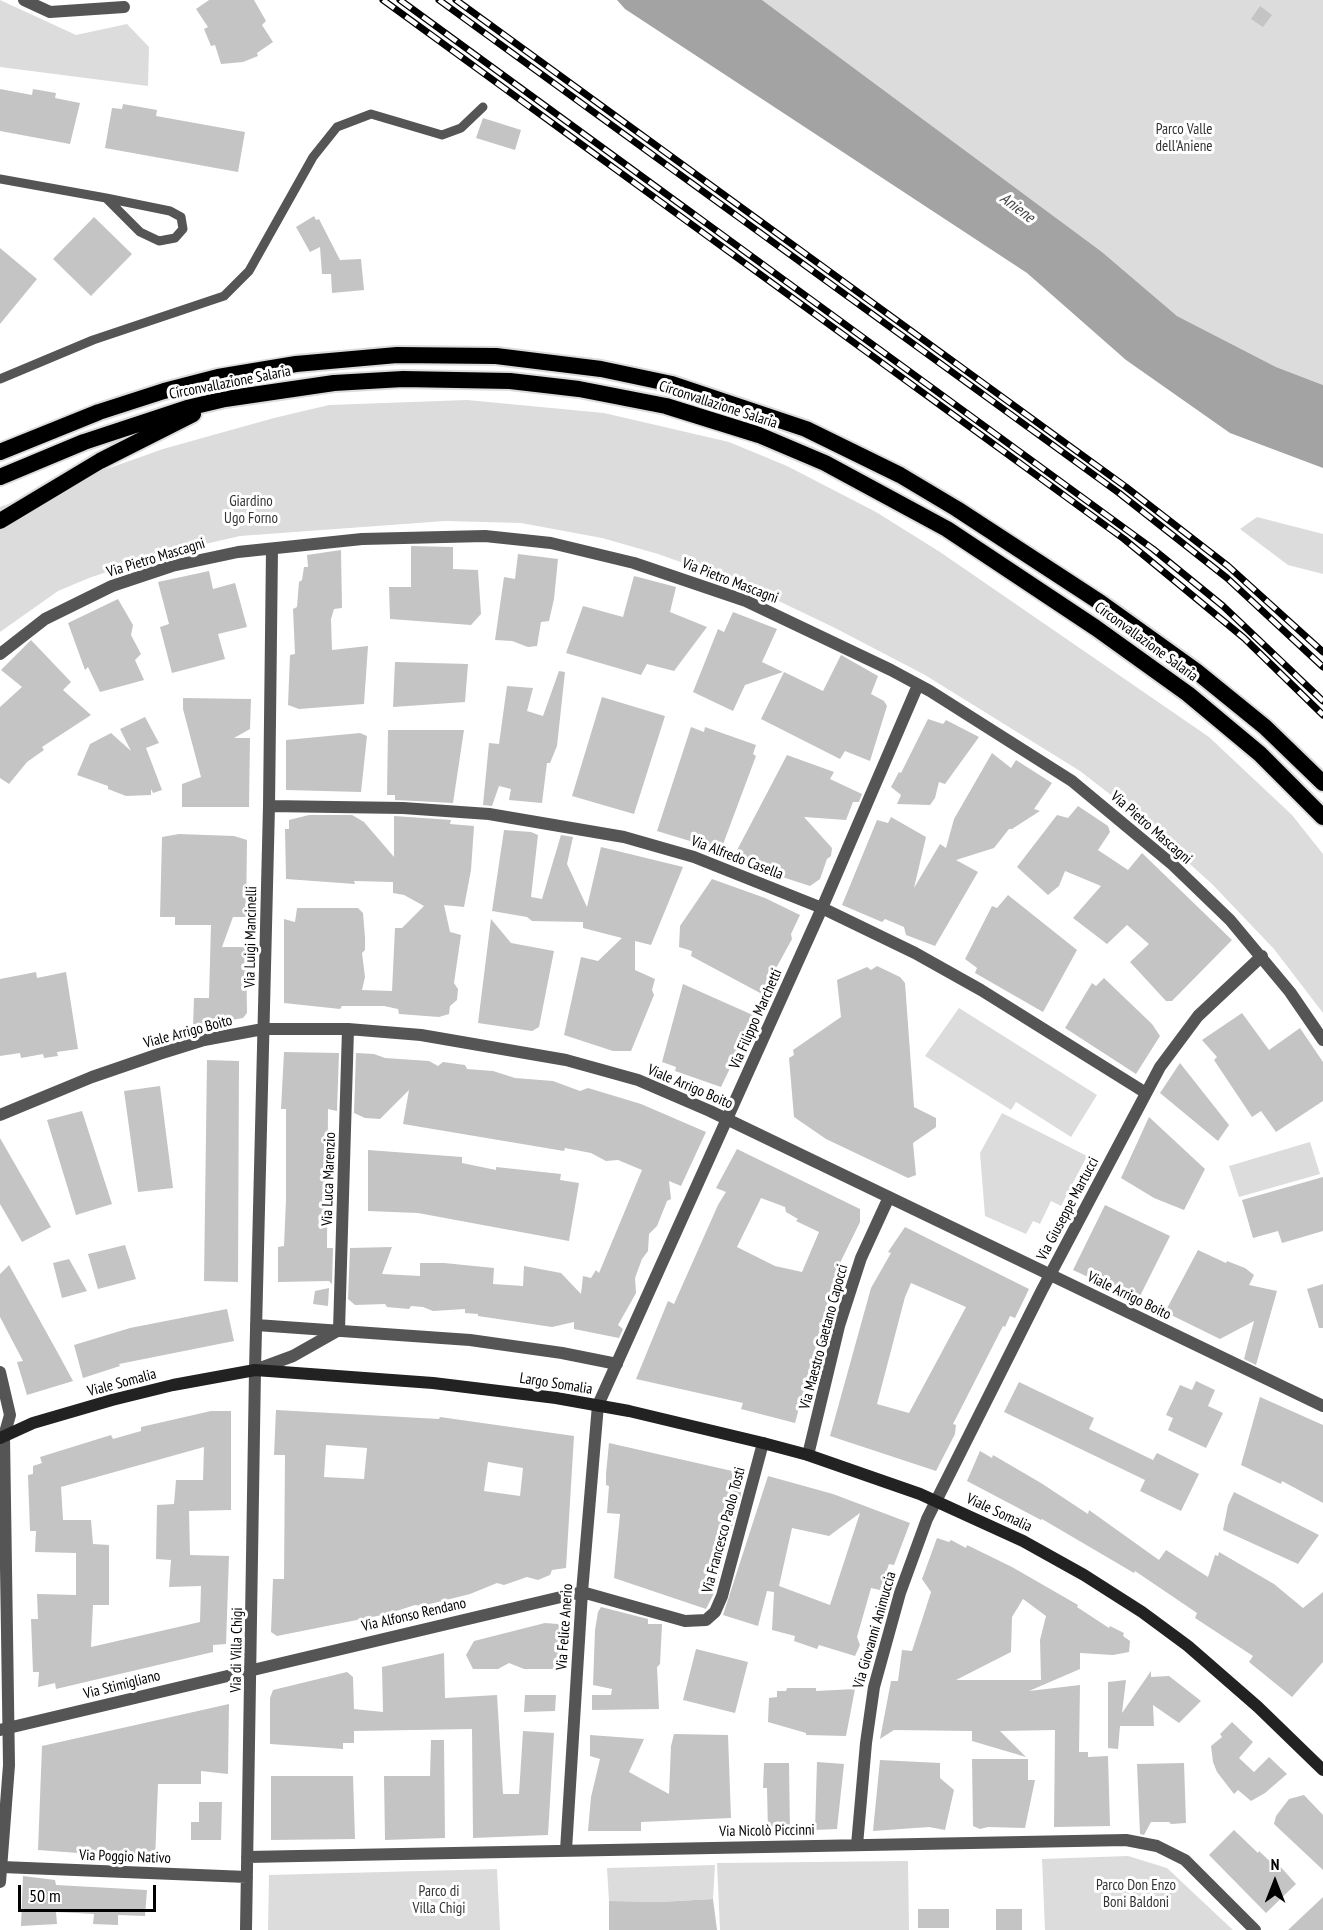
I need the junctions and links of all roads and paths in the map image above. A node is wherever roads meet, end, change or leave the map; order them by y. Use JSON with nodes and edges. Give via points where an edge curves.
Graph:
{"nodes":[{"id":1,"x":24,"y":0,"type":"edge"},
{"id":2,"x":124,"y":7,"type":"dead end"},
{"id":3,"x":483,"y":107,"type":"dead end"},
{"id":4,"x":0,"y":179,"type":"edge"},
{"id":5,"x":106,"y":198,"type":"junction"},
{"id":6,"x":0,"y":379,"type":"edge"},
{"id":7,"x":225,"y":399,"type":"junction"},
{"id":8,"x":0,"y":452,"type":"edge"},
{"id":9,"x":0,"y":477,"type":"edge"},
{"id":10,"x":0,"y":521,"type":"edge"},
{"id":11,"x":272,"y":549,"type":"junction"},
{"id":12,"x":0,"y":654,"type":"edge"},
{"id":13,"x":918,"y":685,"type":"junction"},
{"id":14,"x":1323,"y":783,"type":"edge"},
{"id":15,"x":269,"y":806,"type":"junction"},
{"id":16,"x":1323,"y":817,"type":"edge"},
{"id":17,"x":822,"y":908,"type":"junction"},
{"id":18,"x":1262,"y":956,"type":"junction"},
{"id":19,"x":263,"y":1029,"type":"junction"},
{"id":20,"x":348,"y":1029,"type":"junction"},
{"id":21,"x":1323,"y":1040,"type":"edge"},
{"id":22,"x":1146,"y":1093,"type":"junction"},
{"id":23,"x":0,"y":1115,"type":"edge"},
{"id":24,"x":728,"y":1119,"type":"junction"},
{"id":25,"x":889,"y":1197,"type":"junction"},
{"id":26,"x":1050,"y":1275,"type":"junction"},
{"id":27,"x":256,"y":1325,"type":"junction"},
{"id":28,"x":339,"y":1330,"type":"junction"},
{"id":29,"x":617,"y":1364,"type":"junction"},
{"id":30,"x":255,"y":1370,"type":"junction"},
{"id":31,"x":0,"y":1372,"type":"edge"},
{"id":32,"x":598,"y":1405,"type":"junction"},
{"id":33,"x":1323,"y":1406,"type":"edge"},
{"id":34,"x":2,"y":1437,"type":"edge"},
{"id":35,"x":763,"y":1443,"type":"junction"},
{"id":36,"x":808,"y":1455,"type":"junction"},
{"id":37,"x":936,"y":1501,"type":"junction"},
{"id":38,"x":582,"y":1592,"type":"junction"},
{"id":39,"x":252,"y":1669,"type":"junction"},
{"id":40,"x":4,"y":1729,"type":"edge"},
{"id":41,"x":1323,"y":1770,"type":"edge"},
{"id":42,"x":857,"y":1845,"type":"junction"},
{"id":43,"x":566,"y":1850,"type":"junction"},
{"id":44,"x":247,"y":1857,"type":"junction"},
{"id":45,"x":2,"y":1867,"type":"junction"},
{"id":46,"x":246,"y":1877,"type":"junction"},
{"id":47,"x":0,"y":1882,"type":"edge"},
{"id":48,"x":246,"y":1930,"type":"edge"},
{"id":49,"x":1255,"y":1930,"type":"edge"}],
"edges":[{"from":1,"to":2,"type":"street","via":[[50,12]]},
{"from":3,"to":6,"type":"lane","via":[[461,128],[442,135],[371,114],[338,127],[313,157],[249,270],[224,296],[93,340]]},
{"from":4,"to":5,"type":"lane"},
{"from":5,"to":5,"type":"lane","via":[[140,232],[159,241],[175,238],[183,229],[181,217],[170,210]]},
{"from":7,"to":9,"type":"highway","name":"Circonvallazione Salaria","via":[[119,428]]},
{"from":7,"to":10,"type":"highway","via":[[108,456]]},
{"from":7,"to":16,"type":"highway","name":"Circonvallazione Salaria","via":[[370,380],[510,381],[626,397],[759,435],[856,478],[919,512],[1096,628],[1228,726]]},
{"from":8,"to":14,"type":"highway","name":"Circonvallazione Salaria","via":[[164,391],[296,364],[397,355],[496,356],[601,369],[672,384],[806,429],[900,475],[957,509],[1196,671],[1265,727]]},
{"from":11,"to":12,"type":"street","name":"Via Pietro Mascagni","via":[[192,561],[112,586],[45,619]]},
{"from":11,"to":13,"type":"street","name":"Via Pietro Mascagni","via":[[341,540],[425,536],[507,537],[569,546],[746,601]]},
{"from":11,"to":15,"type":"street","name":"Via Luigi Mancinelli"},
{"from":13,"to":17,"type":"street","name":"Via Filippo Marchetti"},
{"from":13,"to":18,"type":"street","name":"Via Pietro Mascagni","via":[[1083,789],[1173,865]]},
{"from":15,"to":17,"type":"street","name":"Via Alfredo Casella","via":[[446,811],[596,831],[694,857]]},
{"from":15,"to":19,"type":"street","name":"Via Luigi Mancinelli"},
{"from":17,"to":22,"type":"street","name":"Via Alfredo Casella","via":[[915,952]]},
{"from":17,"to":24,"type":"street","name":"Via Filippo Marchetti"},
{"from":18,"to":21,"type":"street","name":"Via Pietro Mascagni"},
{"from":18,"to":22,"type":"street","name":"Via Giuseppe Martucci","via":[[1192,1023]]},
{"from":19,"to":20,"type":"street","name":"Viale Arrigo Boito"},
{"from":19,"to":23,"type":"street","name":"Viale Arrigo Boito","via":[[204,1040],[159,1054]]},
{"from":19,"to":27,"type":"street","name":"Via Luigi Mancinelli"},
{"from":20,"to":24,"type":"street","name":"Viale Arrigo Boito","via":[[421,1035],[566,1060],[638,1080]]},
{"from":20,"to":28,"type":"street","name":"Via Luca Marenzio"},
{"from":22,"to":26,"type":"street","name":"Via Giuseppe Martucci"},
{"from":24,"to":25,"type":"street","name":"Viale Arrigo Boito"},
{"from":24,"to":29,"type":"street","name":"Via Filippo Marchetti"},
{"from":25,"to":26,"type":"street","name":"Viale Arrigo Boito"},
{"from":25,"to":36,"type":"street","name":"Via Maestro Gaetano Capocci","via":[[861,1258],[843,1315]]},
{"from":26,"to":33,"type":"street","name":"Viale Arrigo Boito"},
{"from":26,"to":37,"type":"street","name":"Via Giuseppe Martucci"},
{"from":27,"to":28,"type":"street","name":"Largo Somalia"},
{"from":27,"to":30,"type":"street"},
{"from":28,"to":29,"type":"street","name":"Largo Somalia","via":[[488,1342]]},
{"from":28,"to":30,"type":"street","via":[[293,1356]]},
{"from":29,"to":32,"type":"street","name":"Largo Somalia"},
{"from":30,"to":32,"type":"main road","name":"Largo Somalia","via":[[434,1383]]},
{"from":30,"to":34,"type":"main road","name":"Viale Somalia","via":[[112,1400],[33,1423]]},
{"from":30,"to":39,"type":"street","name":"Via di Villa Chigi"},
{"from":31,"to":34,"type":"street","via":[[10,1415]]},
{"from":32,"to":35,"type":"main road","name":"Viale Somalia"},
{"from":32,"to":38,"type":"street","name":"Via Felice Anerio"},
{"from":34,"to":40,"type":"street"},
{"from":35,"to":36,"type":"main road","name":"Viale Somalia"},
{"from":35,"to":38,"type":"street","name":"Via Francesco Paolo Tosti","via":[[722,1596],[715,1612],[706,1620],[679,1619]]},
{"from":36,"to":37,"type":"main road","name":"Viale Somalia"},
{"from":37,"to":41,"type":"main road","name":"Viale Somalia","via":[[1029,1544],[1142,1612],[1223,1675]]},
{"from":37,"to":42,"type":"street","name":"Via Giovanni Animuccia","via":[[910,1564],[880,1658],[867,1732]]},
{"from":38,"to":39,"type":"street","name":"Via Alfonso Rendano"},
{"from":38,"to":43,"type":"street","name":"Via Felice Anerio"},
{"from":39,"to":40,"type":"street","name":"Via Stimigliano"},
{"from":39,"to":44,"type":"street","name":"Via di Villa Chigi"},
{"from":40,"to":45,"type":"street"},
{"from":42,"to":43,"type":"street","name":"Via Nicolò Piccinni"},
{"from":42,"to":49,"type":"street","name":"Via Nicolò Piccinni","via":[[1101,1839],[1143,1842],[1172,1851],[1191,1864]]},
{"from":43,"to":44,"type":"street","name":"Via Nicolò Piccinni"},
{"from":44,"to":46,"type":"street","name":"Via di Villa Chigi"},
{"from":45,"to":46,"type":"street","name":"Via Poggio Nativo"},
{"from":45,"to":47,"type":"street"},
{"from":46,"to":48,"type":"street","name":"Via di Villa Chigi"}]}
